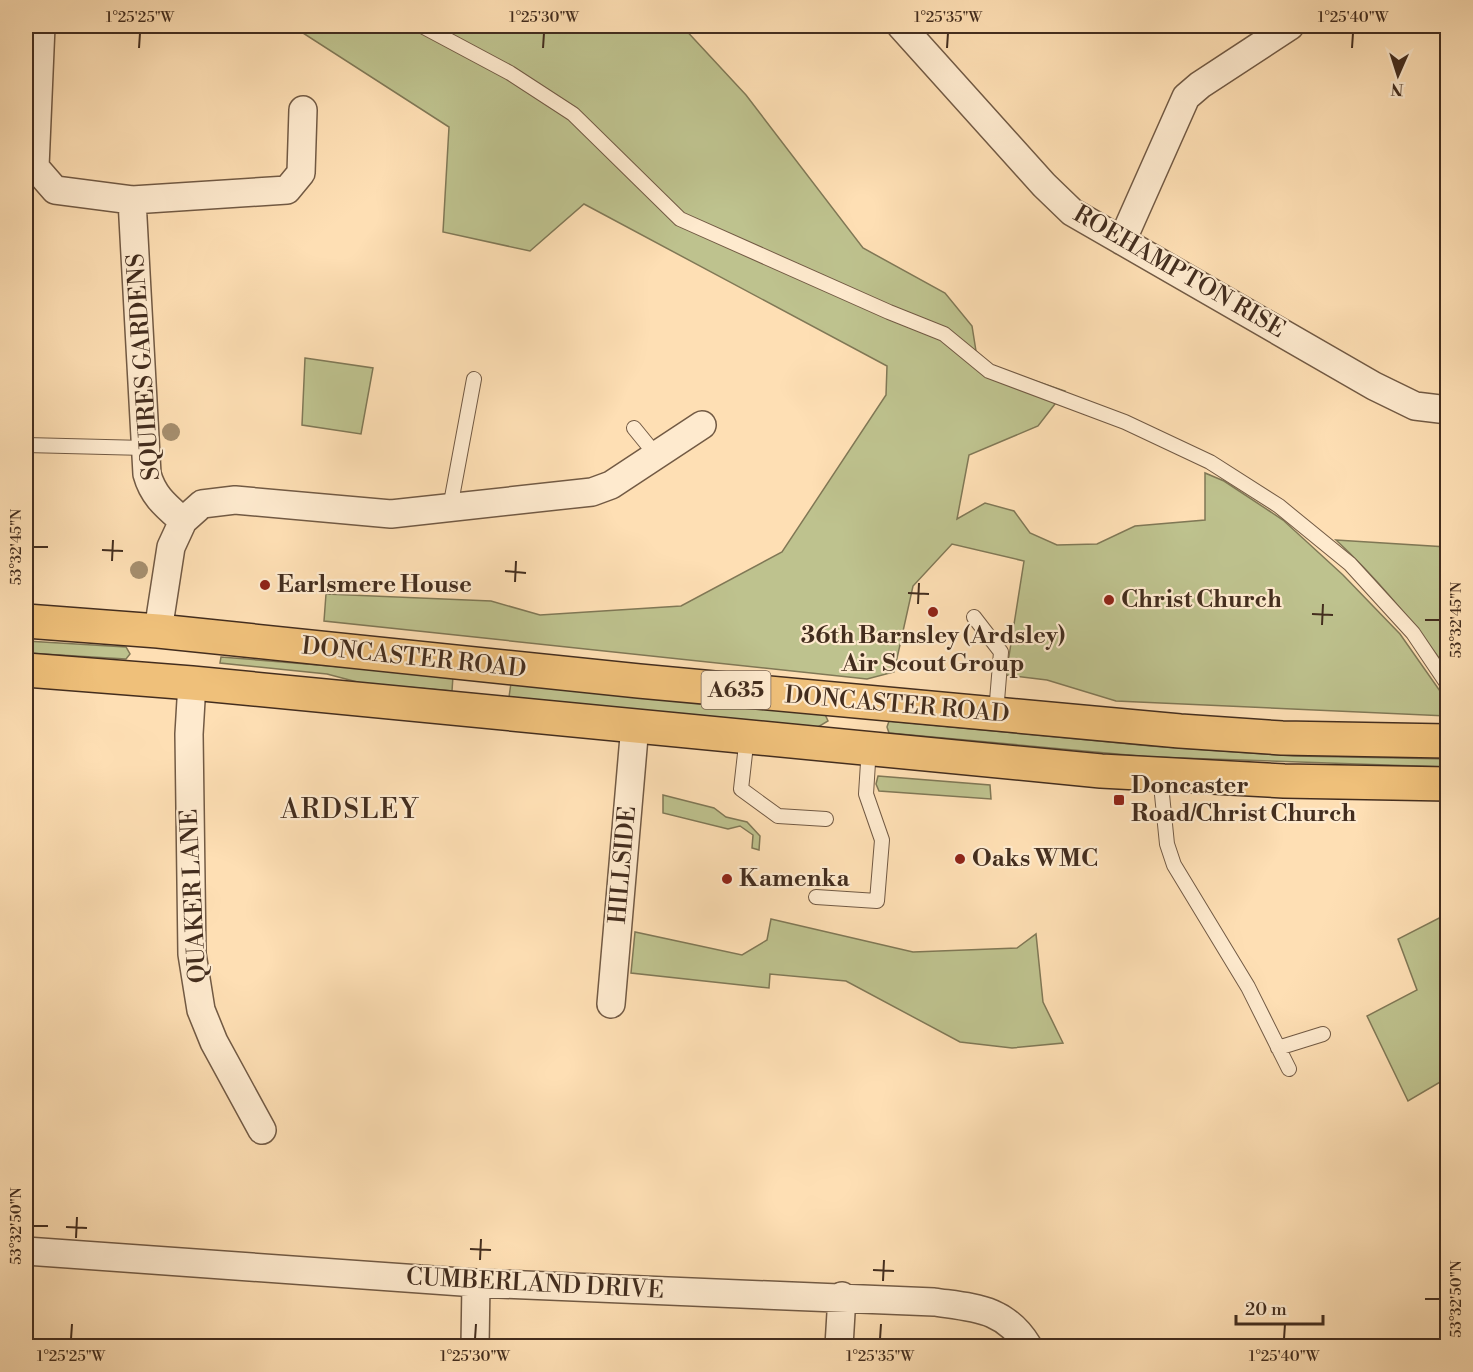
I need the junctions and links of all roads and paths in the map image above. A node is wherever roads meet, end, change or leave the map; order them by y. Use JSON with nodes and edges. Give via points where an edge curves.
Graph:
{"nodes":[{"id":1,"x":41,"y":26,"type":"edge"},
{"id":2,"x":422,"y":26,"type":"edge"},
{"id":3,"x":901,"y":26,"type":"edge"},
{"id":4,"x":1290,"y":26,"type":"edge"},
{"id":5,"x":303,"y":110,"type":"dead end"},
{"id":6,"x":132,"y":200,"type":"junction"},
{"id":7,"x":1122,"y":241,"type":"junction"},
{"id":8,"x":474,"y":380,"type":"dead end"},
{"id":9,"x":1448,"y":410,"type":"edge"},
{"id":10,"x":702,"y":425,"type":"dead end"},
{"id":11,"x":634,"y":428,"type":"dead end"},
{"id":12,"x":26,"y":445,"type":"edge"},
{"id":13,"x":145,"y":448,"type":"junction"},
{"id":14,"x":656,"y":455,"type":"junction"},
{"id":15,"x":450,"y":508,"type":"junction"},
{"id":16,"x":183,"y":521,"type":"junction"},
{"id":17,"x":974,"y":617,"type":"dead end"},
{"id":18,"x":26,"y":621,"type":"edge"},
{"id":19,"x":158,"y":631,"type":"junction"},
{"id":20,"x":26,"y":670,"type":"edge"},
{"id":21,"x":192,"y":683,"type":"junction"},
{"id":22,"x":1448,"y":685,"type":"edge"},
{"id":23,"x":856,"y":702,"type":"junction"},
{"id":24,"x":996,"y":713,"type":"junction"},
{"id":25,"x":635,"y":725,"type":"junction"},
{"id":26,"x":747,"y":736,"type":"junction"},
{"id":27,"x":1448,"y":741,"type":"edge"},
{"id":28,"x":861,"y":747,"type":"junction"},
{"id":29,"x":1160,"y":775,"type":"junction"},
{"id":30,"x":1448,"y":784,"type":"edge"},
{"id":31,"x":826,"y":819,"type":"dead end"},
{"id":32,"x":816,"y":897,"type":"dead end"},
{"id":33,"x":612,"y":1004,"type":"dead end"},
{"id":34,"x":1323,"y":1034,"type":"dead end"},
{"id":35,"x":1278,"y":1048,"type":"junction"},
{"id":36,"x":1289,"y":1069,"type":"dead end"},
{"id":37,"x":262,"y":1130,"type":"dead end"},
{"id":38,"x":26,"y":1251,"type":"edge"},
{"id":39,"x":476,"y":1283,"type":"junction"},
{"id":40,"x":842,"y":1296,"type":"junction"},
{"id":41,"x":475,"y":1347,"type":"edge"},
{"id":42,"x":839,"y":1347,"type":"edge"},
{"id":43,"x":1028,"y":1347,"type":"edge"}],
"edges":[{"from":1,"to":6,"type":"street","via":[[35,167],[55,190]]},
{"from":2,"to":22,"type":"lane","via":[[510,73],[573,114],[680,219],[944,334],[989,371],[1146,432],[1210,462],[1279,506],[1350,564],[1413,633]]},
{"from":3,"to":7,"type":"street","name":"ROEHAMPTON RISE","via":[[1044,185],[1072,212]]},
{"from":4,"to":7,"type":"street","via":[[1186,97]]},
{"from":5,"to":6,"type":"street","via":[[301,173],[287,190]]},
{"from":6,"to":13,"type":"street","name":"SQUIRES GARDENS"},
{"from":7,"to":9,"type":"street","name":"ROEHAMPTON RISE","via":[[1374,386],[1415,406]]},
{"from":8,"to":15,"type":"lane"},
{"from":10,"to":14,"type":"street"},
{"from":11,"to":14,"type":"lane"},
{"from":12,"to":13,"type":"lane"},
{"from":13,"to":16,"type":"street","name":"SQUIRES GARDENS","via":[[151,490]]},
{"from":14,"to":15,"type":"street","via":[[611,485],[592,492]]},
{"from":15,"to":16,"type":"street","via":[[391,514],[235,500],[202,504]]},
{"from":16,"to":19,"type":"street","via":[[171,547]]},
{"from":17,"to":24,"type":"lane","via":[[1000,652]]},
{"from":18,"to":19,"type":"highway","name":"DONCASTER ROAD","number":"A635"},
{"from":19,"to":21,"type":"highway"},
{"from":19,"to":23,"type":"highway","name":"DONCASTER ROAD","number":"A635"},
{"from":20,"to":21,"type":"highway","name":"DONCASTER ROAD","number":"A635"},
{"from":21,"to":25,"type":"highway","name":"DONCASTER ROAD","number":"A635"},
{"from":21,"to":37,"type":"street","name":"QUAKER LANE","via":[[192,954],[201,1010],[209,1031]]},
{"from":23,"to":24,"type":"highway","name":"DONCASTER ROAD","number":"A635"},
{"from":23,"to":28,"type":"highway"},
{"from":24,"to":27,"type":"highway","name":"DONCASTER ROAD","number":"A635","via":[[1282,738]]},
{"from":25,"to":26,"type":"highway","name":"DONCASTER ROAD","number":"A635"},
{"from":25,"to":33,"type":"street","name":"HILLSIDE"},
{"from":26,"to":28,"type":"highway","name":"DONCASTER ROAD","number":"A635"},
{"from":26,"to":31,"type":"lane","via":[[741,789],[778,816]]},
{"from":28,"to":29,"type":"highway","name":"DONCASTER ROAD","number":"A635"},
{"from":28,"to":32,"type":"lane","via":[[866,794],[882,840],[877,901]]},
{"from":29,"to":30,"type":"highway","name":"DONCASTER ROAD","number":"A635"},
{"from":29,"to":35,"type":"lane","via":[[1167,844],[1174,865],[1248,987]]},
{"from":34,"to":35,"type":"lane"},
{"from":35,"to":36,"type":"lane"},
{"from":38,"to":39,"type":"street","name":"CUMBERLAND DRIVE"},
{"from":39,"to":40,"type":"street","name":"CUMBERLAND DRIVE"},
{"from":39,"to":41,"type":"street"},
{"from":40,"to":42,"type":"street"},
{"from":40,"to":43,"type":"street","name":"CUMBERLAND DRIVE","via":[[989,1310],[1019,1331]]}]}
